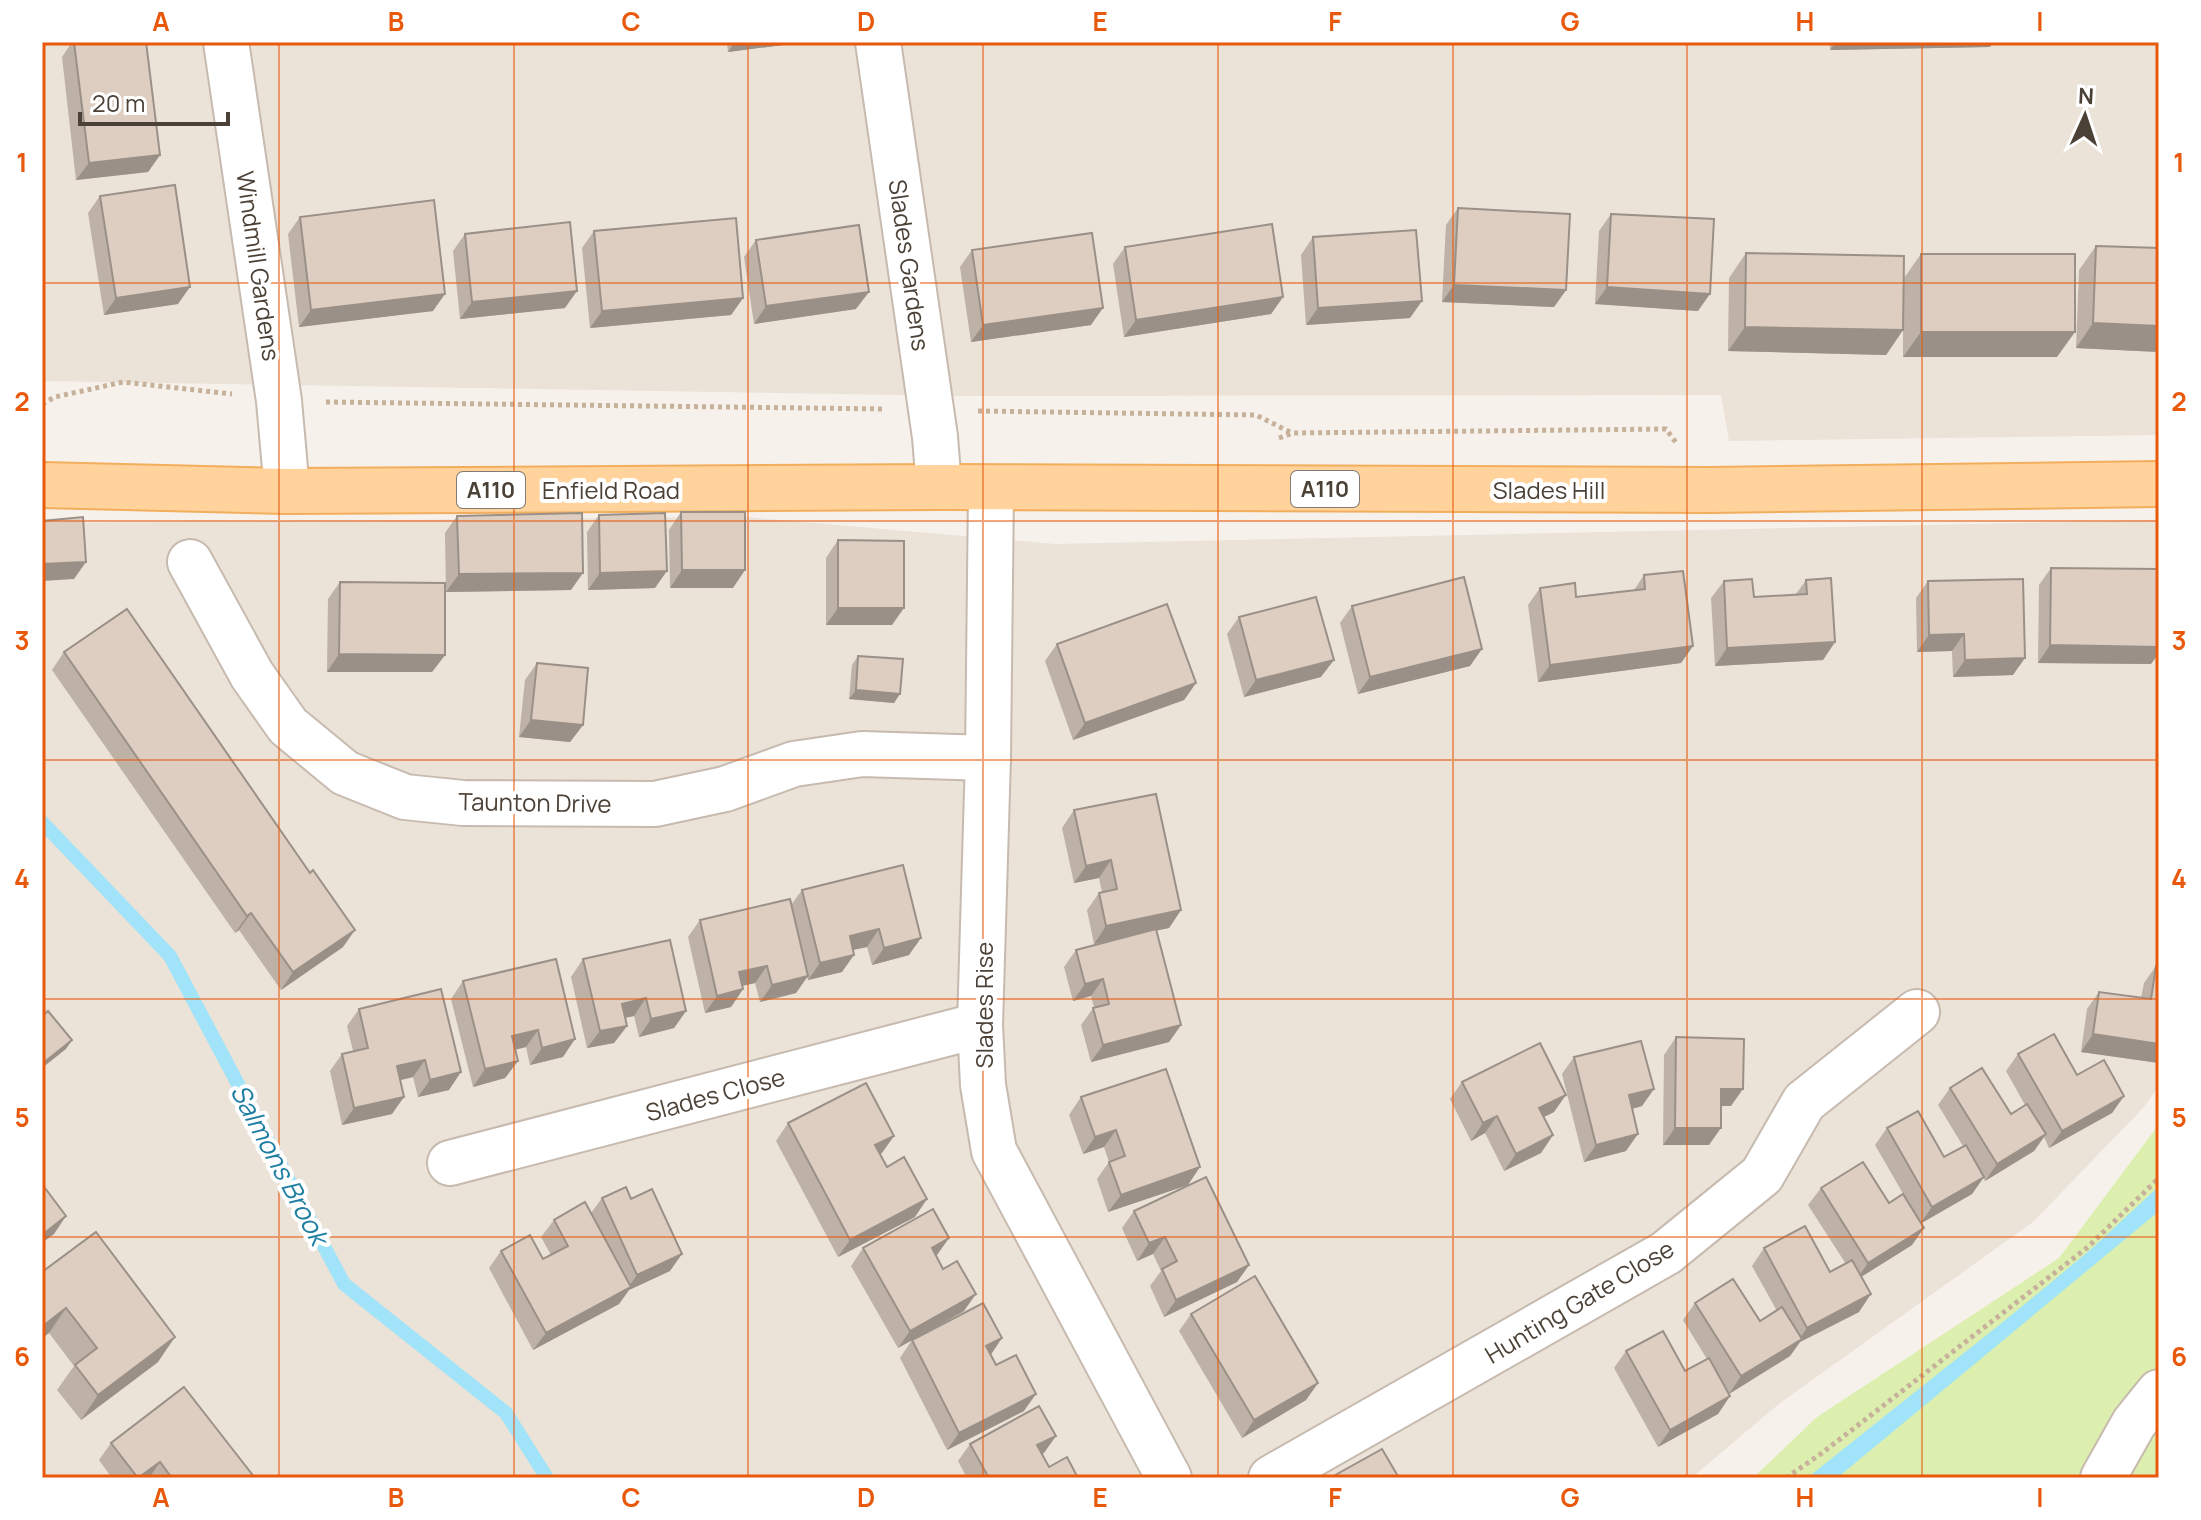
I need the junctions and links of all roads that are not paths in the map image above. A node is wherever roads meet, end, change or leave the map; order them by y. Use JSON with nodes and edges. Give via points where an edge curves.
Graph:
{"nodes":[{"id":1,"x":226,"y":42,"type":"edge"},
{"id":2,"x":878,"y":42,"type":"edge"},
{"id":3,"x":2159,"y":484,"type":"edge"},
{"id":4,"x":42,"y":485,"type":"edge"},
{"id":5,"x":939,"y":487,"type":"junction"},
{"id":6,"x":991,"y":488,"type":"junction"},
{"id":7,"x":287,"y":491,"type":"junction"},
{"id":8,"x":190,"y":562,"type":"dead end"},
{"id":9,"x":988,"y":758,"type":"junction"},
{"id":10,"x":1917,"y":1012,"type":"dead end"},
{"id":11,"x":980,"y":1025,"type":"junction"},
{"id":12,"x":450,"y":1163,"type":"dead end"},
{"id":13,"x":2159,"y":1392,"type":"edge"},
{"id":14,"x":1169,"y":1478,"type":"edge"},
{"id":15,"x":1271,"y":1478,"type":"edge"},
{"id":16,"x":2103,"y":1478,"type":"edge"}],
"edges":[{"from":1,"to":7,"type":"street","name":"Windmill Gardens","via":[[279,401]]},
{"from":2,"to":5,"type":"street","name":"Slades Gardens"},
{"from":3,"to":6,"type":"main road","name":"Slades Hill","number":"A110","via":[[1710,490]]},
{"from":4,"to":7,"type":"main road","name":"Enfield Road","number":"A110"},
{"from":5,"to":6,"type":"main road","name":"Slades Hill","number":"A110"},
{"from":5,"to":7,"type":"main road","name":"Enfield Road","number":"A110"},
{"from":6,"to":9,"type":"street","name":"Slades Rise"},
{"from":8,"to":9,"type":"street","name":"Taunton Drive","via":[[252,675],[288,726],[345,773],[405,797],[463,803],[655,804],[725,789],[794,764],[862,754]]},
{"from":9,"to":11,"type":"street","name":"Slades Rise"},
{"from":10,"to":15,"type":"street","name":"Hunting Gate Close","via":[[1804,1102],[1762,1175],[1666,1253]]},
{"from":11,"to":12,"type":"street","name":"Slades Close"},
{"from":11,"to":14,"type":"street","name":"Slades Rise","via":[[994,1151]]},
{"from":13,"to":16,"type":"street","via":[[2134,1423]]}]}
